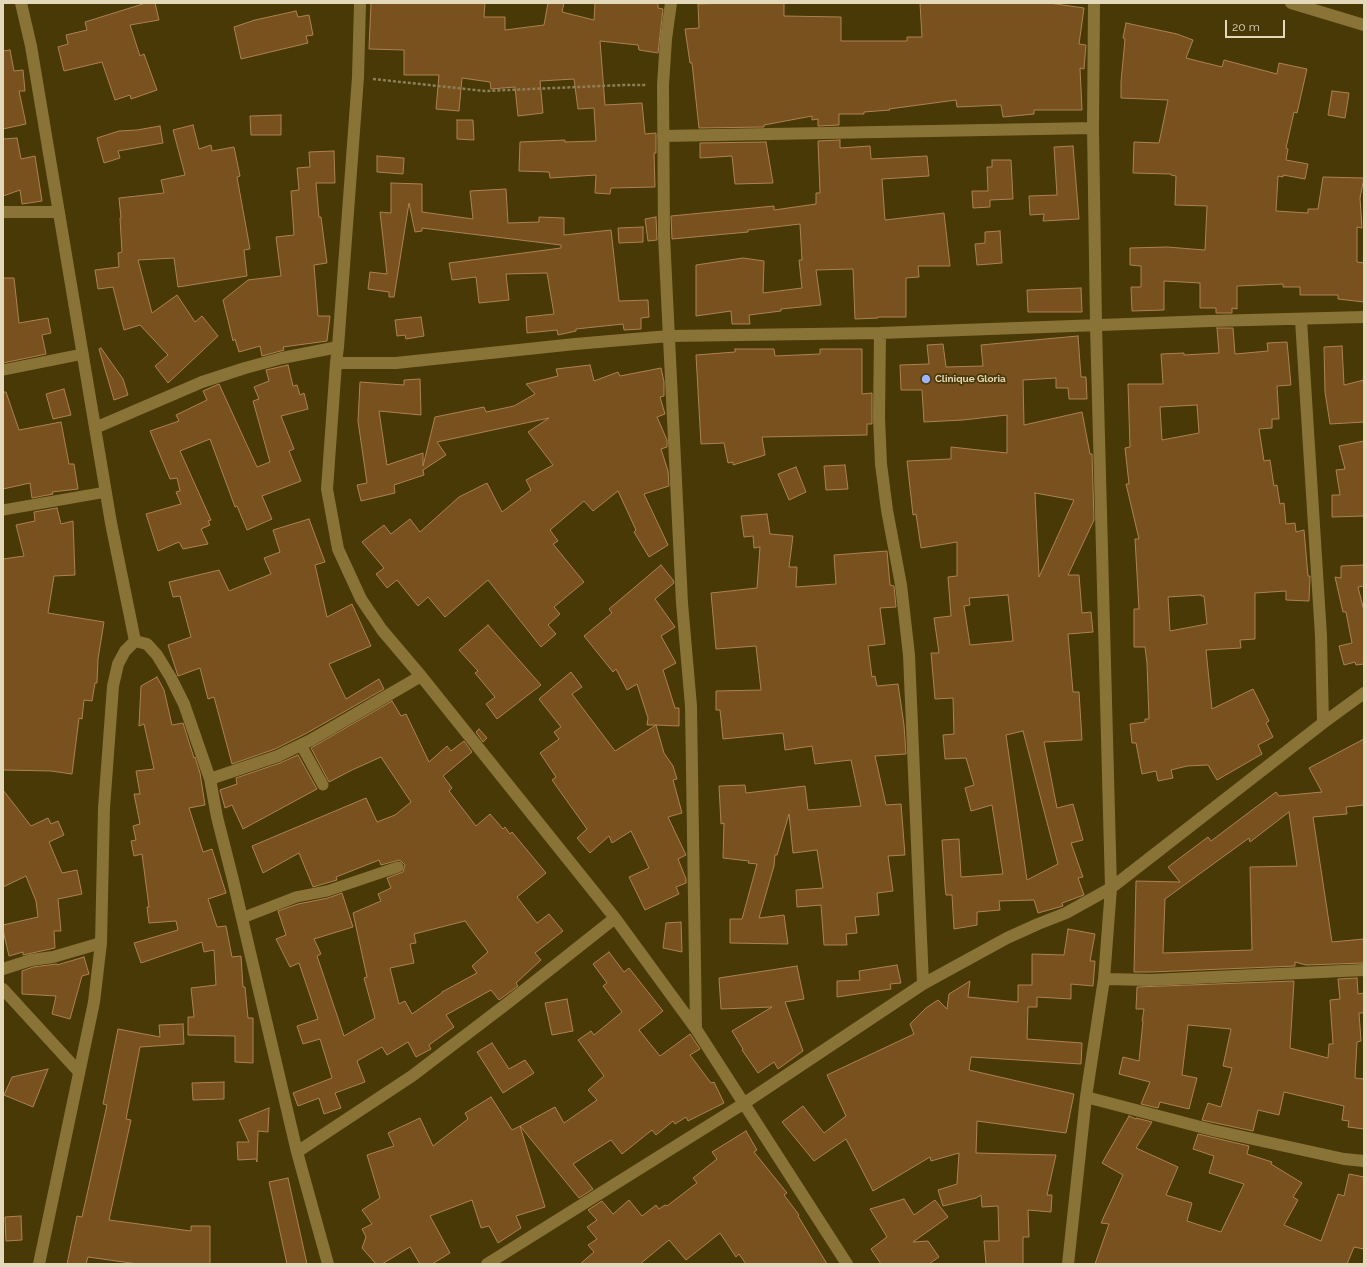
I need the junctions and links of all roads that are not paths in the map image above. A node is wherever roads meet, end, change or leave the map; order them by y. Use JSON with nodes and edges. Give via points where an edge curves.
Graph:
{"nodes":[{"id":1,"x":21,"y":3,"type":"edge"},
{"id":2,"x":360,"y":3,"type":"edge"},
{"id":3,"x":671,"y":3,"type":"edge"},
{"id":4,"x":1094,"y":3,"type":"edge"},
{"id":5,"x":1291,"y":3,"type":"edge"},
{"id":6,"x":1364,"y":25,"type":"edge"},
{"id":7,"x":1093,"y":128,"type":"junction"},
{"id":8,"x":663,"y":136,"type":"junction"},
{"id":9,"x":3,"y":212,"type":"edge"},
{"id":10,"x":59,"y":212,"type":"junction"},
{"id":11,"x":1364,"y":317,"type":"edge"},
{"id":12,"x":1301,"y":320,"type":"junction"},
{"id":13,"x":1096,"y":325,"type":"junction"},
{"id":14,"x":880,"y":333,"type":"junction"},
{"id":15,"x":669,"y":336,"type":"junction"},
{"id":16,"x":338,"y":347,"type":"junction"},
{"id":17,"x":83,"y":354,"type":"junction"},
{"id":18,"x":336,"y":363,"type":"junction"},
{"id":19,"x":3,"y":370,"type":"edge"},
{"id":20,"x":95,"y":428,"type":"junction"},
{"id":21,"x":106,"y":492,"type":"junction"},
{"id":22,"x":3,"y":510,"type":"edge"},
{"id":23,"x":135,"y":641,"type":"junction"},
{"id":24,"x":421,"y":676,"type":"junction"},
{"id":25,"x":1364,"y":693,"type":"edge"},
{"id":26,"x":1324,"y":723,"type":"junction"},
{"id":27,"x":301,"y":745,"type":"junction"},
{"id":28,"x":210,"y":779,"type":"junction"},
{"id":29,"x":322,"y":785,"type":"dead end"},
{"id":30,"x":398,"y":867,"type":"dead end"},
{"id":31,"x":1111,"y":888,"type":"junction"},
{"id":32,"x":242,"y":918,"type":"junction"},
{"id":33,"x":615,"y":918,"type":"junction"},
{"id":34,"x":101,"y":943,"type":"junction"},
{"id":35,"x":3,"y":970,"type":"edge"},
{"id":36,"x":1364,"y":970,"type":"edge"},
{"id":37,"x":1104,"y":979,"type":"junction"},
{"id":38,"x":923,"y":984,"type":"junction"},
{"id":39,"x":3,"y":989,"type":"edge"},
{"id":40,"x":696,"y":1029,"type":"junction"},
{"id":41,"x":79,"y":1072,"type":"junction"},
{"id":42,"x":1086,"y":1097,"type":"junction"},
{"id":43,"x":744,"y":1104,"type":"junction"},
{"id":44,"x":297,"y":1152,"type":"junction"},
{"id":45,"x":1364,"y":1161,"type":"edge"},
{"id":46,"x":39,"y":1264,"type":"edge"},
{"id":47,"x":328,"y":1264,"type":"edge"},
{"id":48,"x":487,"y":1264,"type":"edge"},
{"id":49,"x":847,"y":1264,"type":"edge"},
{"id":50,"x":1068,"y":1264,"type":"edge"}],
"edges":[{"from":1,"to":10,"type":"street","via":[[32,46]]},
{"from":2,"to":16,"type":"street","via":[[358,78]]},
{"from":3,"to":8,"type":"street","via":[[663,86]]},
{"from":4,"to":7,"type":"street"},
{"from":5,"to":6,"type":"street"},
{"from":7,"to":8,"type":"street"},
{"from":7,"to":13,"type":"street"},
{"from":8,"to":15,"type":"street"},
{"from":9,"to":10,"type":"street"},
{"from":10,"to":17,"type":"street"},
{"from":11,"to":12,"type":"street"},
{"from":12,"to":13,"type":"street"},
{"from":12,"to":26,"type":"street"},
{"from":13,"to":14,"type":"street"},
{"from":13,"to":31,"type":"street"},
{"from":14,"to":15,"type":"street"},
{"from":14,"to":38,"type":"street","via":[[881,464],[901,585],[909,655]]},
{"from":15,"to":18,"type":"street","via":[[396,363]]},
{"from":15,"to":40,"type":"street","via":[[682,602],[692,706]]},
{"from":16,"to":18,"type":"street"},
{"from":16,"to":20,"type":"street","via":[[282,358],[202,382]]},
{"from":17,"to":19,"type":"lane"},
{"from":17,"to":20,"type":"street"},
{"from":18,"to":24,"type":"street","via":[[327,489],[338,549],[361,599],[382,630]]},
{"from":20,"to":21,"type":"street"},
{"from":21,"to":22,"type":"lane"},
{"from":21,"to":23,"type":"street"},
{"from":23,"to":28,"type":"street","via":[[147,644],[171,678],[184,704]]},
{"from":23,"to":34,"type":"street","via":[[125,651],[118,664],[113,686],[104,808]]},
{"from":24,"to":27,"type":"street"},
{"from":24,"to":33,"type":"street"},
{"from":25,"to":26,"type":"street"},
{"from":26,"to":31,"type":"street"},
{"from":27,"to":28,"type":"street","via":[[278,756]]},
{"from":27,"to":29,"type":"lane"},
{"from":28,"to":32,"type":"street"},
{"from":30,"to":32,"type":"lane","via":[[327,891],[296,897]]},
{"from":31,"to":37,"type":"street"},
{"from":31,"to":38,"type":"street","via":[[1066,913],[1007,938]]},
{"from":32,"to":44,"type":"street"},
{"from":33,"to":40,"type":"street"},
{"from":33,"to":44,"type":"street","via":[[412,1076]]},
{"from":34,"to":35,"type":"street","via":[[53,957],[30,960]]},
{"from":34,"to":41,"type":"street","via":[[94,1002]]},
{"from":36,"to":37,"type":"street","via":[[1151,980]]},
{"from":37,"to":42,"type":"street"},
{"from":38,"to":43,"type":"street"},
{"from":39,"to":41,"type":"street"},
{"from":40,"to":43,"type":"street"},
{"from":41,"to":46,"type":"street"},
{"from":42,"to":45,"type":"street","via":[[1212,1130],[1344,1159]]},
{"from":42,"to":50,"type":"street"},
{"from":43,"to":48,"type":"street"},
{"from":43,"to":49,"type":"street"},
{"from":44,"to":47,"type":"street"}]}
